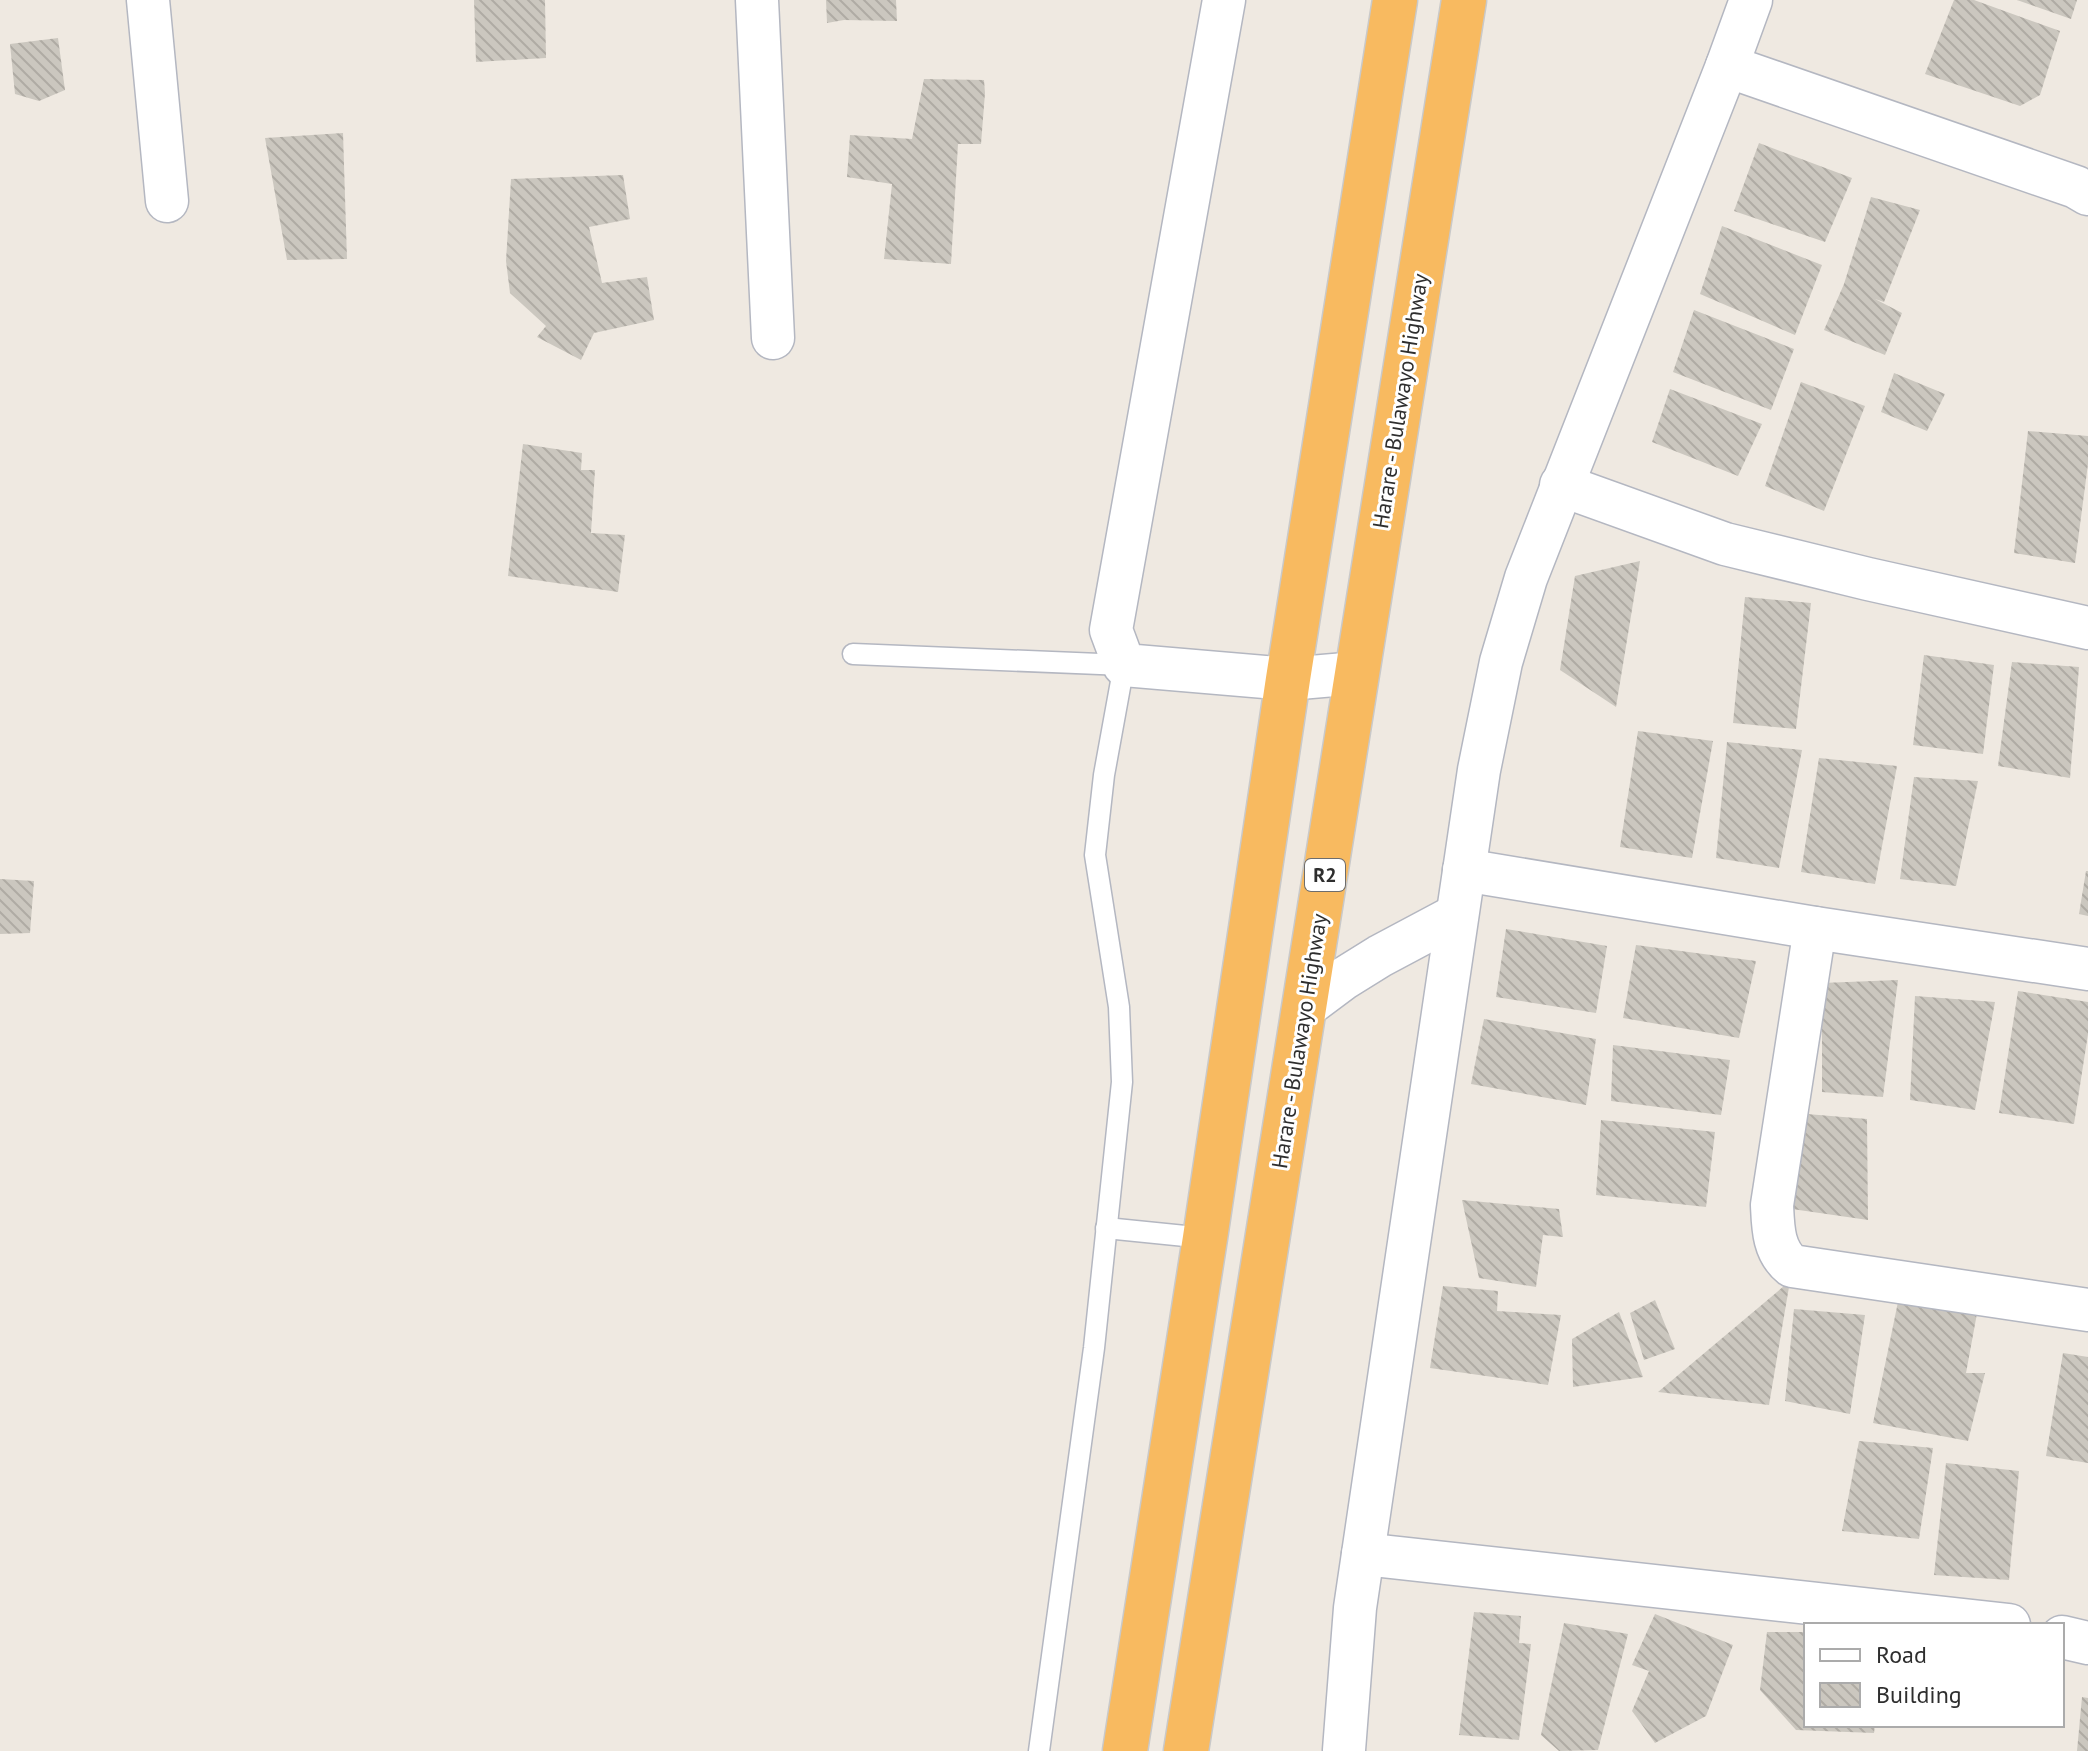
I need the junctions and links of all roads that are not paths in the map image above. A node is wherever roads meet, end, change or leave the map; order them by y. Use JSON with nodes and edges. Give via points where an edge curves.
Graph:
{"nodes":[{"id":1,"x":148,"y":0,"type":"edge"},
{"id":2,"x":757,"y":0,"type":"edge"},
{"id":3,"x":1224,"y":0,"type":"edge"},
{"id":4,"x":1395,"y":0,"type":"edge"},
{"id":5,"x":1464,"y":0,"type":"edge"},
{"id":6,"x":1751,"y":0,"type":"edge"},
{"id":7,"x":1727,"y":66,"type":"junction"},
{"id":8,"x":2084,"y":179,"type":"edge"},
{"id":9,"x":167,"y":201,"type":"dead end"},
{"id":10,"x":773,"y":338,"type":"dead end"},
{"id":11,"x":1561,"y":485,"type":"junction"},
{"id":12,"x":2088,"y":628,"type":"edge"},
{"id":13,"x":853,"y":654,"type":"dead end"},
{"id":14,"x":1124,"y":665,"type":"junction"},
{"id":15,"x":1357,"y":673,"type":"junction"},
{"id":16,"x":1288,"y":679,"type":"junction"},
{"id":17,"x":1464,"y":870,"type":"junction"},
{"id":18,"x":1457,"y":915,"type":"junction"},
{"id":19,"x":1815,"y":928,"type":"junction"},
{"id":20,"x":2088,"y":969,"type":"edge"},
{"id":21,"x":1304,"y":1008,"type":"junction"},
{"id":22,"x":1106,"y":1228,"type":"junction"},
{"id":23,"x":1205,"y":1238,"type":"junction"},
{"id":24,"x":2088,"y":1310,"type":"edge"},
{"id":25,"x":1363,"y":1554,"type":"junction"},
{"id":26,"x":1991,"y":1623,"type":"edge"},
{"id":27,"x":2064,"y":1637,"type":"edge"},
{"id":28,"x":2088,"y":1643,"type":"edge"},
{"id":29,"x":1344,"y":1750,"type":"edge"},
{"id":30,"x":1039,"y":1751,"type":"edge"},
{"id":31,"x":1125,"y":1751,"type":"edge"},
{"id":32,"x":1186,"y":1751,"type":"edge"}],
"edges":[{"from":1,"to":9,"type":"street"},
{"from":2,"to":10,"type":"street"},
{"from":3,"to":14,"type":"street","via":[[1111,630]]},
{"from":4,"to":16,"type":"highway"},
{"from":5,"to":15,"type":"highway","name":"Harare - Bulawayo Highway","number":"R2"},
{"from":6,"to":7,"type":"street"},
{"from":7,"to":8,"type":"street"},
{"from":7,"to":11,"type":"street"},
{"from":11,"to":12,"type":"street","via":[[1725,544]]},
{"from":11,"to":17,"type":"street","via":[[1501,662]]},
{"from":13,"to":14,"type":"lane"},
{"from":14,"to":16,"type":"street"},
{"from":14,"to":22,"type":"lane","via":[[1095,855],[1119,1007],[1122,1082]]},
{"from":15,"to":16,"type":"street"},
{"from":15,"to":21,"type":"highway","name":"Harare - Bulawayo Highway","number":"R2"},
{"from":16,"to":23,"type":"highway"},
{"from":17,"to":18,"type":"street"},
{"from":17,"to":19,"type":"street"},
{"from":18,"to":21,"type":"street","via":[[1380,956]]},
{"from":18,"to":25,"type":"street"},
{"from":19,"to":20,"type":"street"},
{"from":19,"to":24,"type":"street","via":[[1772,1205],[1781,1255],[1792,1266]]},
{"from":21,"to":32,"type":"highway","name":"Harare - Bulawayo Highway","number":"R2"},
{"from":22,"to":23,"type":"lane"},
{"from":22,"to":30,"type":"lane"},
{"from":23,"to":31,"type":"highway"},
{"from":25,"to":26,"type":"street"},
{"from":25,"to":29,"type":"street"},
{"from":27,"to":28,"type":"street"}]}
